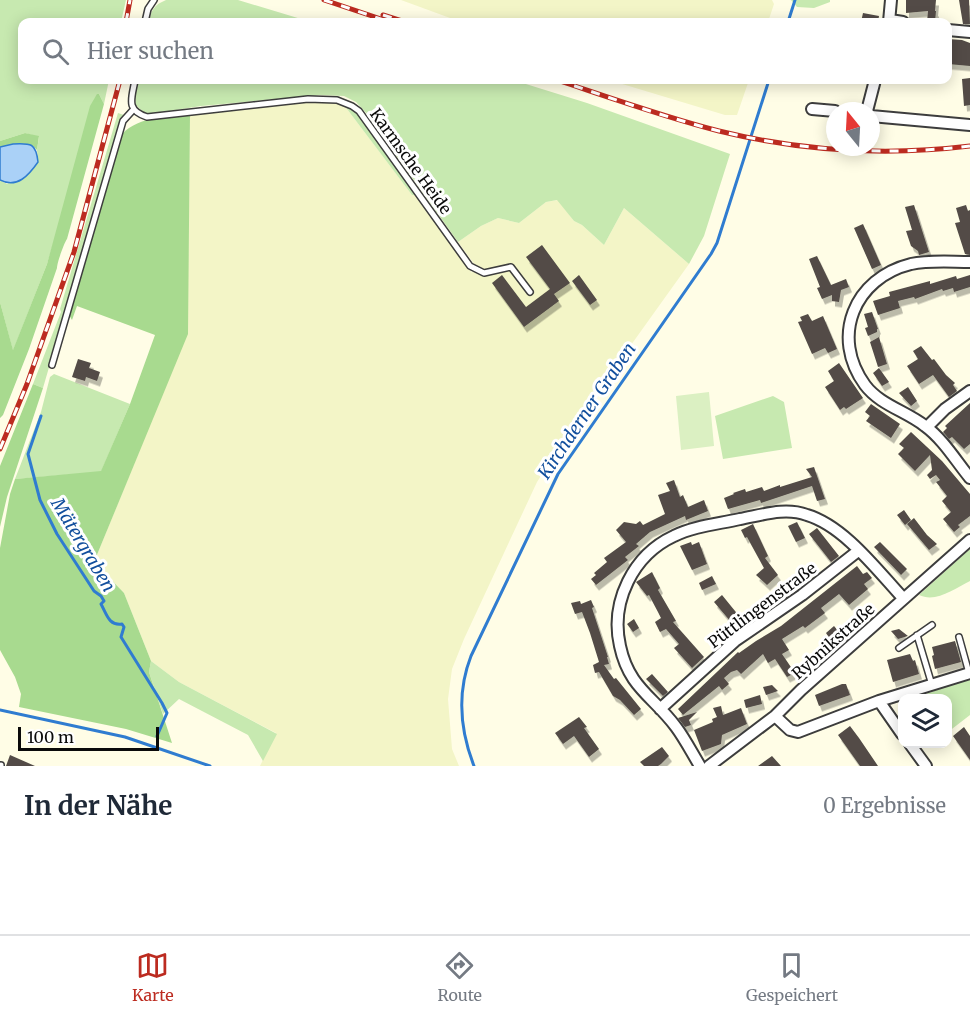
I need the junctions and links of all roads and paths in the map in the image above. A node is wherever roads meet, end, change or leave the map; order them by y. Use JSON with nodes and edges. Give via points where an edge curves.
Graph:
{"nodes":[{"id":1,"x":154,"y":0,"type":"edge"},
{"id":2,"x":891,"y":0,"type":"edge"},
{"id":3,"x":146,"y":18,"type":"edge"},
{"id":4,"x":889,"y":18,"type":"edge"},
{"id":5,"x":952,"y":30,"type":"edge"},
{"id":6,"x":970,"y":32,"type":"edge"},
{"id":7,"x":134,"y":84,"type":"edge"},
{"id":8,"x":874,"y":84,"type":"edge"},
{"id":9,"x":869,"y":102,"type":"edge"},
{"id":10,"x":812,"y":109,"type":"dead end"},
{"id":11,"x":133,"y":110,"type":"junction"},
{"id":12,"x":826,"y":110,"type":"edge"},
{"id":13,"x":880,"y":117,"type":"edge"},
{"id":14,"x":970,"y":125,"type":"edge"},
{"id":15,"x":970,"y":262,"type":"edge"},
{"id":16,"x":530,"y":292,"type":"dead end"},
{"id":17,"x":52,"y":365,"type":"dead end"},
{"id":18,"x":970,"y":391,"type":"edge"},
{"id":19,"x":927,"y":427,"type":"junction"},
{"id":20,"x":970,"y":478,"type":"edge"},
{"id":21,"x":970,"y":540,"type":"edge"},
{"id":22,"x":858,"y":551,"type":"junction"},
{"id":23,"x":903,"y":598,"type":"junction"},
{"id":24,"x":932,"y":625,"type":"dead end"},
{"id":25,"x":917,"y":635,"type":"junction"},
{"id":26,"x":958,"y":637,"type":"dead end"},
{"id":27,"x":899,"y":648,"type":"dead end"},
{"id":28,"x":970,"y":673,"type":"edge"},
{"id":29,"x":932,"y":685,"type":"junction"},
{"id":30,"x":879,"y":701,"type":"junction"},
{"id":31,"x":660,"y":709,"type":"junction"},
{"id":32,"x":775,"y":716,"type":"junction"},
{"id":33,"x":898,"y":727,"type":"edge"},
{"id":34,"x":913,"y":748,"type":"edge"},
{"id":35,"x":713,"y":765,"type":"edge"},
{"id":36,"x":700,"y":766,"type":"edge"},
{"id":37,"x":926,"y":766,"type":"edge"}],
"edges":[{"from":1,"to":3,"type":"lane"},
{"from":2,"to":4,"type":"street"},
{"from":5,"to":6,"type":"street"},
{"from":7,"to":11,"type":"lane"},
{"from":8,"to":9,"type":"street"},
{"from":10,"to":12,"type":"street"},
{"from":11,"to":16,"type":"lane","name":"Karmsche Heide","via":[[153,117],[308,99],[345,102],[359,111],[470,266],[484,273],[511,267]]},
{"from":11,"to":17,"type":"lane","via":[[123,121]]},
{"from":13,"to":14,"type":"street"},
{"from":15,"to":19,"type":"street","via":[[911,264],[886,274],[866,290],[852,314],[848,337],[851,357],[866,386],[881,400]]},
{"from":18,"to":19,"type":"street"},
{"from":19,"to":20,"type":"street"},
{"from":21,"to":23,"type":"street","name":"Rybnikstraße"},
{"from":22,"to":23,"type":"street"},
{"from":22,"to":31,"type":"street","name":"Püttlingenstraße","via":[[735,641]]},
{"from":22,"to":31,"type":"street","via":[[827,524],[806,514],[788,512],[700,527],[659,544],[626,585],[617,624],[629,674]]},
{"from":23,"to":32,"type":"street","name":"Rybnikstraße"},
{"from":24,"to":25,"type":"lane"},
{"from":25,"to":27,"type":"lane"},
{"from":25,"to":29,"type":"lane"},
{"from":26,"to":28,"type":"lane"},
{"from":28,"to":29,"type":"street"},
{"from":29,"to":30,"type":"street"},
{"from":30,"to":32,"type":"street","via":[[798,732]]},
{"from":30,"to":33,"type":"street"},
{"from":31,"to":36,"type":"street"},
{"from":32,"to":35,"type":"street","name":"Rybnikstraße"},
{"from":34,"to":37,"type":"street"}]}
